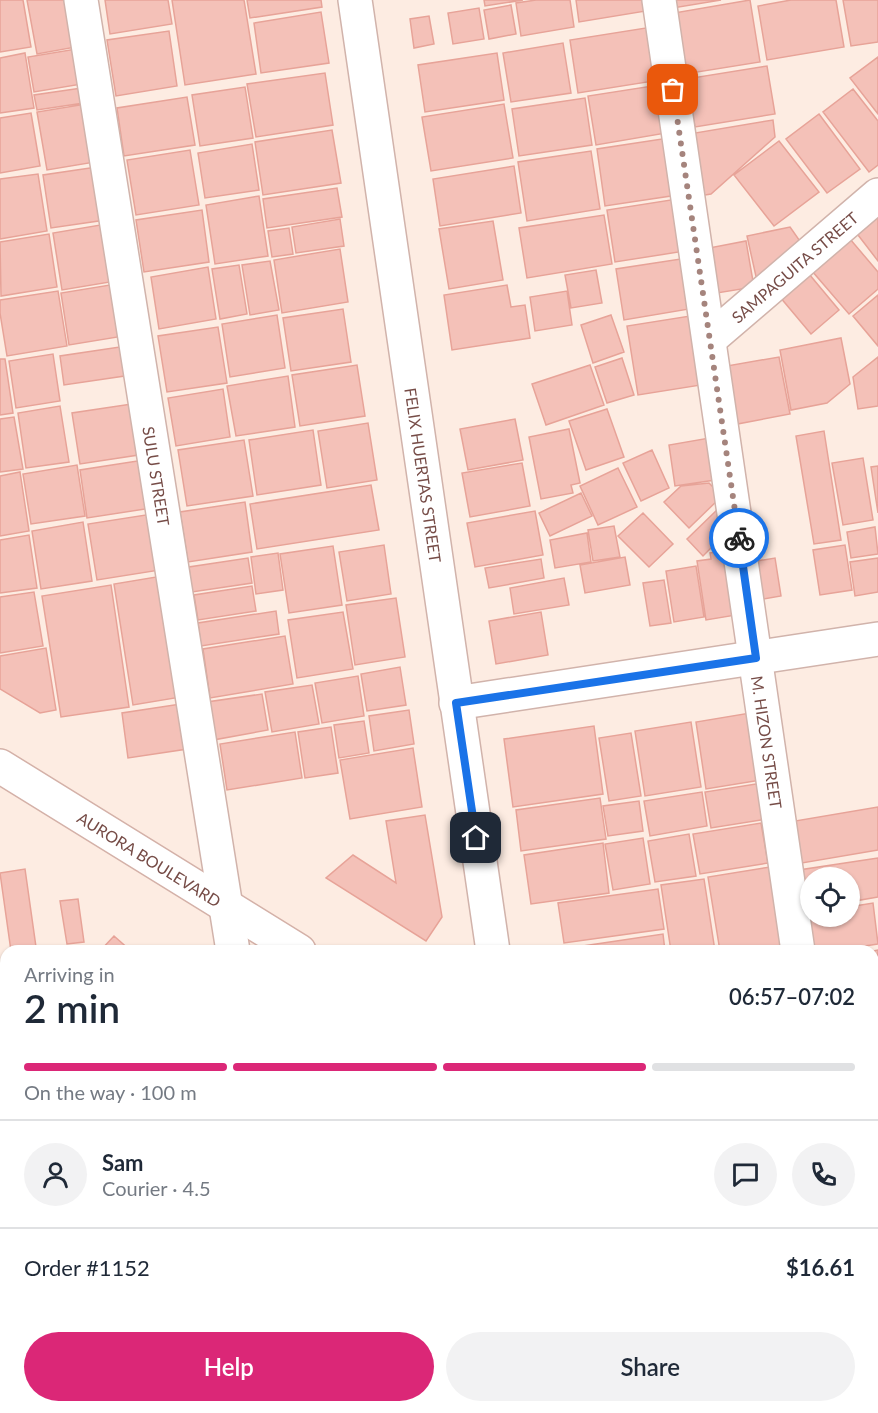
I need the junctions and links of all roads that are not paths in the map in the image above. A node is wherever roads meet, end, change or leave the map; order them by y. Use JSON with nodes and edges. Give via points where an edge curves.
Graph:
{"nodes":[{"id":1,"x":81,"y":0,"type":"edge"},
{"id":2,"x":355,"y":0,"type":"edge"},
{"id":3,"x":659,"y":0,"type":"edge"},
{"id":4,"x":878,"y":195,"type":"edge"},
{"id":5,"x":710,"y":339,"type":"junction"},
{"id":6,"x":878,"y":639,"type":"edge"},
{"id":7,"x":756,"y":658,"type":"junction"},
{"id":8,"x":456,"y":703,"type":"junction"},
{"id":9,"x":0,"y":766,"type":"edge"},
{"id":10,"x":226,"y":906,"type":"junction"},
{"id":11,"x":232,"y":945,"type":"edge"},
{"id":12,"x":289,"y":945,"type":"edge"},
{"id":13,"x":492,"y":945,"type":"edge"},
{"id":14,"x":797,"y":945,"type":"edge"}],
"edges":[{"from":1,"to":10,"type":"street","name":"SULU STREET"},
{"from":2,"to":8,"type":"street","name":"FELIX HUERTAS STREET"},
{"from":3,"to":5,"type":"street","name":"M. HIZON STREET"},
{"from":4,"to":5,"type":"street","name":"SAMPAGUITA STREET"},
{"from":5,"to":7,"type":"street","name":"M. HIZON STREET"},
{"from":6,"to":7,"type":"street"},
{"from":7,"to":8,"type":"street"},
{"from":7,"to":14,"type":"street","name":"M. HIZON STREET"},
{"from":8,"to":13,"type":"street","name":"FELIX HUERTAS STREET"},
{"from":9,"to":10,"type":"street","name":"AURORA BOULEVARD"},
{"from":10,"to":11,"type":"street","name":"SULU STREET"},
{"from":10,"to":12,"type":"street","name":"AURORA BOULEVARD"}]}
